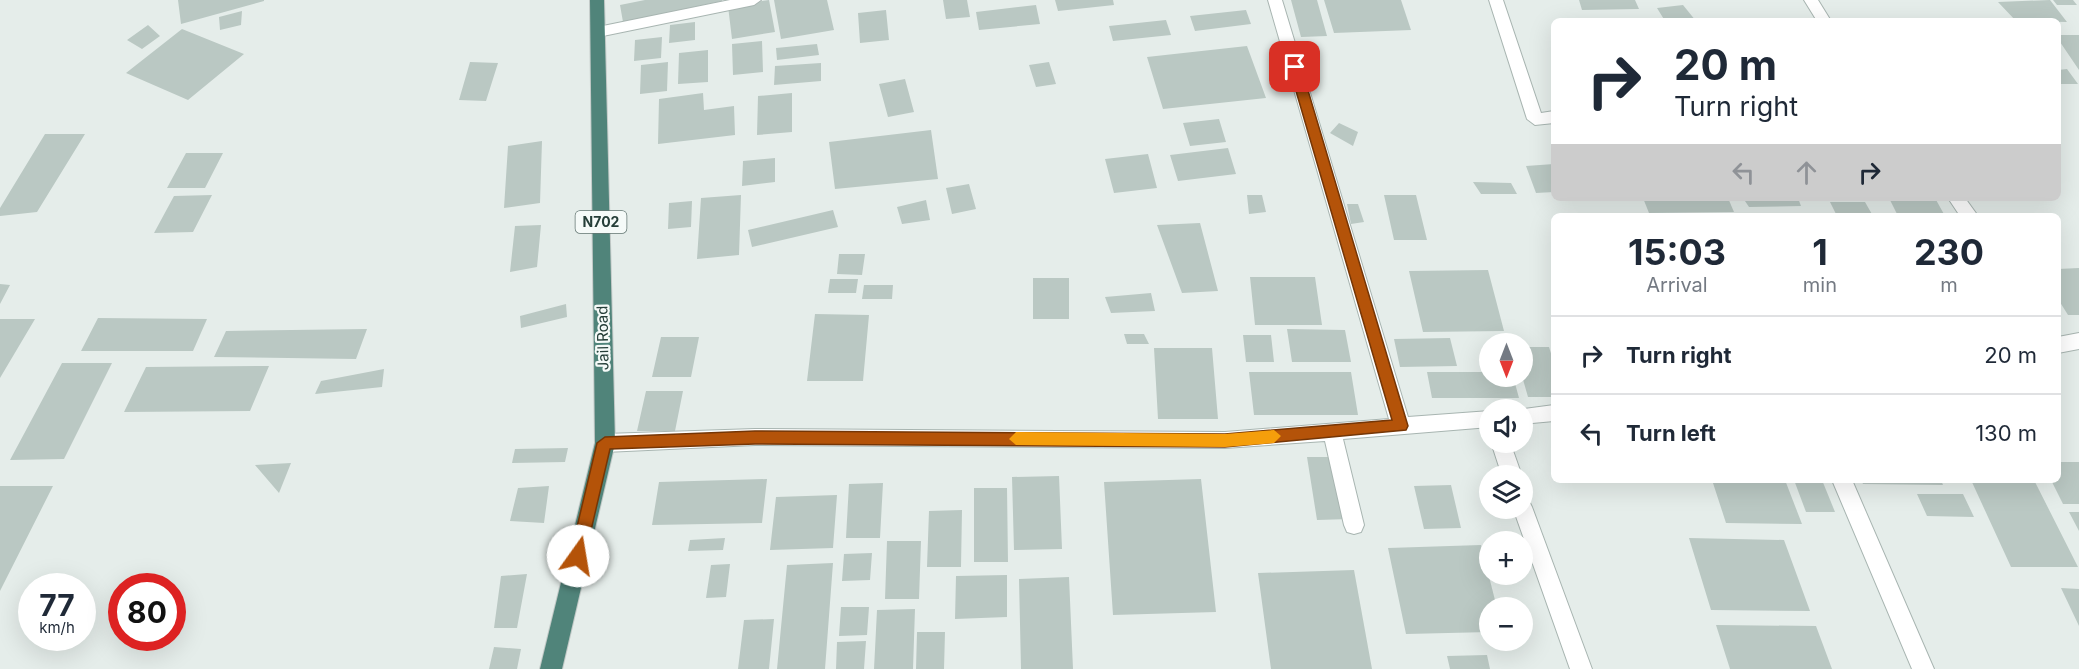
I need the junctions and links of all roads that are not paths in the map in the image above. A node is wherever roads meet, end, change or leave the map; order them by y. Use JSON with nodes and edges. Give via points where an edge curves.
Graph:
{"nodes":[{"id":1,"x":597,"y":0,"type":"edge"},
{"id":2,"x":754,"y":0,"type":"edge"},
{"id":3,"x":1275,"y":0,"type":"edge"},
{"id":4,"x":1496,"y":0,"type":"edge"},
{"id":5,"x":1811,"y":0,"type":"edge"},
{"id":6,"x":1822,"y":18,"type":"edge"},
{"id":7,"x":598,"y":32,"type":"junction"},
{"id":8,"x":1551,"y":117,"type":"edge"},
{"id":9,"x":1958,"y":201,"type":"edge"},
{"id":10,"x":1968,"y":213,"type":"edge"},
{"id":11,"x":1551,"y":413,"type":"edge"},
{"id":12,"x":1533,"y":415,"type":"edge"},
{"id":13,"x":1479,"y":420,"type":"edge"},
{"id":14,"x":1401,"y":426,"type":"junction"},
{"id":15,"x":1332,"y":431,"type":"junction"},
{"id":16,"x":605,"y":443,"type":"junction"},
{"id":17,"x":1843,"y":483,"type":"edge"},
{"id":18,"x":1526,"y":519,"type":"edge"},
{"id":19,"x":1354,"y":525,"type":"dead end"},
{"id":20,"x":551,"y":669,"type":"edge"},
{"id":21,"x":1581,"y":669,"type":"edge"},
{"id":22,"x":1923,"y":669,"type":"edge"}],
"edges":[{"from":1,"to":7,"type":"highway","name":"Jail Road","number":"N702"},
{"from":2,"to":7,"type":"street"},
{"from":3,"to":14,"type":"street"},
{"from":4,"to":8,"type":"street","via":[[1535,119]]},
{"from":5,"to":6,"type":"street"},
{"from":7,"to":16,"type":"highway","name":"Jail Road","number":"N702"},
{"from":9,"to":10,"type":"street"},
{"from":11,"to":12,"type":"street"},
{"from":13,"to":14,"type":"street"},
{"from":14,"to":15,"type":"street"},
{"from":15,"to":16,"type":"street","via":[[1225,440],[755,437]]},
{"from":15,"to":19,"type":"street"},
{"from":16,"to":20,"type":"highway","name":"Jail Road","number":"N702"},
{"from":17,"to":22,"type":"street"},
{"from":18,"to":21,"type":"street"}]}
